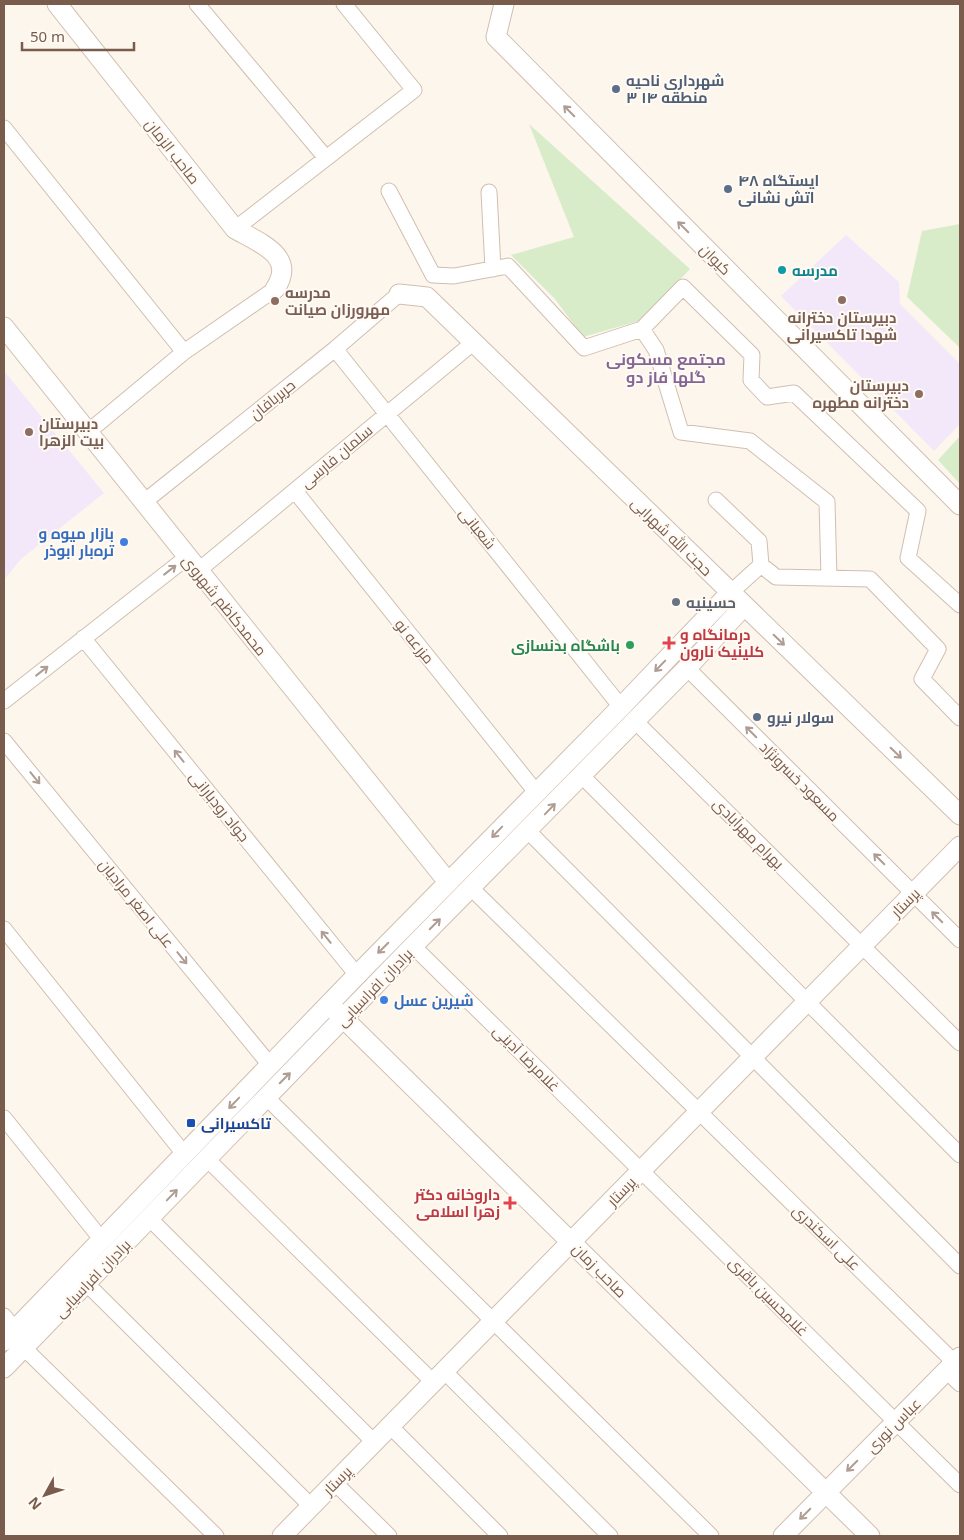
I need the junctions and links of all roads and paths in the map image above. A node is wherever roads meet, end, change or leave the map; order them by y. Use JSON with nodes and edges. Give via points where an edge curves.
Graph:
{"nodes":[{"id":1,"x":57,"y":4,"type":"edge"},
{"id":2,"x":197,"y":4,"type":"edge"},
{"id":3,"x":344,"y":4,"type":"edge"},
{"id":4,"x":504,"y":4,"type":"edge"},
{"id":5,"x":4,"y":128,"type":"edge"},
{"id":6,"x":326,"y":158,"type":"junction"},
{"id":7,"x":389,"y":191,"type":"dead end"},
{"id":8,"x":489,"y":192,"type":"dead end"},
{"id":9,"x":235,"y":228,"type":"junction"},
{"id":10,"x":493,"y":268,"type":"junction"},
{"id":11,"x":275,"y":289,"type":"joint"},
{"id":12,"x":399,"y":294,"type":"joint"},
{"id":13,"x":4,"y":329,"type":"edge"},
{"id":14,"x":642,"y":329,"type":"junction"},
{"id":15,"x":474,"y":342,"type":"junction"},
{"id":16,"x":335,"y":348,"type":"junction"},
{"id":17,"x":184,"y":352,"type":"junction"},
{"id":18,"x":387,"y":414,"type":"junction"},
{"id":19,"x":88,"y":432,"type":"junction"},
{"id":20,"x":294,"y":491,"type":"junction"},
{"id":21,"x":716,"y":500,"type":"dead end"},
{"id":22,"x":144,"y":502,"type":"junction"},
{"id":23,"x":960,"y":505,"type":"edge"},
{"id":24,"x":192,"y":564,"type":"junction"},
{"id":25,"x":761,"y":565,"type":"junction"},
{"id":26,"x":829,"y":578,"type":"junction"},
{"id":27,"x":730,"y":593,"type":"junction"},
{"id":28,"x":960,"y":605,"type":"edge"},
{"id":29,"x":744,"y":606,"type":"junction"},
{"id":30,"x":83,"y":638,"type":"junction"},
{"id":31,"x":687,"y":668,"type":"junction"},
{"id":32,"x":4,"y":701,"type":"edge"},
{"id":33,"x":621,"y":707,"type":"junction"},
{"id":34,"x":960,"y":718,"type":"edge"},
{"id":35,"x":635,"y":721,"type":"junction"},
{"id":36,"x":4,"y":741,"type":"edge"},
{"id":37,"x":582,"y":776,"type":"junction"},
{"id":38,"x":536,"y":792,"type":"junction"},
{"id":39,"x":960,"y":815,"type":"edge"},
{"id":40,"x":528,"y":831,"type":"junction"},
{"id":41,"x":960,"y":846,"type":"edge"},
{"id":42,"x":448,"y":882,"type":"junction"},
{"id":43,"x":472,"y":888,"type":"junction"},
{"id":44,"x":914,"y":893,"type":"junction"},
{"id":45,"x":4,"y":929,"type":"edge"},
{"id":46,"x":960,"y":940,"type":"edge"},
{"id":47,"x":414,"y":946,"type":"junction"},
{"id":48,"x":862,"y":946,"type":"junction"},
{"id":49,"x":357,"y":975,"type":"junction"},
{"id":50,"x":807,"y":1002,"type":"junction"},
{"id":51,"x":329,"y":1004,"type":"junction"},
{"id":52,"x":344,"y":1018,"type":"junction"},
{"id":53,"x":960,"y":1043,"type":"edge"},
{"id":54,"x":752,"y":1057,"type":"junction"},
{"id":55,"x":270,"y":1065,"type":"junction"},
{"id":56,"x":266,"y":1097,"type":"junction"},
{"id":57,"x":698,"y":1112,"type":"junction"},
{"id":58,"x":4,"y":1118,"type":"edge"},
{"id":59,"x":185,"y":1155,"type":"junction"},
{"id":60,"x":960,"y":1155,"type":"edge"},
{"id":61,"x":207,"y":1159,"type":"junction"},
{"id":62,"x":641,"y":1170,"type":"junction"},
{"id":63,"x":149,"y":1218,"type":"junction"},
{"id":64,"x":102,"y":1240,"type":"junction"},
{"id":65,"x":571,"y":1242,"type":"junction"},
{"id":66,"x":960,"y":1266,"type":"edge"},
{"id":67,"x":87,"y":1284,"type":"junction"},
{"id":68,"x":493,"y":1321,"type":"junction"},
{"id":69,"x":8,"y":1329,"type":"edge"},
{"id":70,"x":24,"y":1348,"type":"junction"},
{"id":71,"x":954,"y":1364,"type":"edge"},
{"id":72,"x":4,"y":1368,"type":"edge"},
{"id":73,"x":438,"y":1376,"type":"junction"},
{"id":74,"x":960,"y":1384,"type":"edge"},
{"id":75,"x":896,"y":1422,"type":"junction"},
{"id":76,"x":390,"y":1426,"type":"junction"},
{"id":77,"x":374,"y":1442,"type":"junction"},
{"id":78,"x":334,"y":1482,"type":"junction"},
{"id":79,"x":960,"y":1485,"type":"edge"},
{"id":80,"x":826,"y":1493,"type":"junction"},
{"id":81,"x":311,"y":1506,"type":"junction"},
{"id":82,"x":284,"y":1535,"type":"edge"},
{"id":83,"x":216,"y":1536,"type":"edge"},
{"id":84,"x":389,"y":1536,"type":"edge"},
{"id":85,"x":500,"y":1536,"type":"edge"},
{"id":86,"x":610,"y":1536,"type":"edge"},
{"id":87,"x":711,"y":1536,"type":"edge"},
{"id":88,"x":783,"y":1536,"type":"edge"},
{"id":89,"x":870,"y":1536,"type":"edge"}],
"edges":[{"from":1,"to":9,"type":"street","name":"صاحب الزمان"},
{"from":2,"to":6,"type":"street"},
{"from":3,"to":6,"type":"street","via":[[414,90]]},
{"from":23,"to":4,"type":"street","name":"کیوان","one_way":true,"via":[[496,37]]},
{"from":5,"to":17,"type":"street"},
{"from":6,"to":9,"type":"street"},
{"from":7,"to":10,"type":"street","via":[[433,275],[454,276]]},
{"from":8,"to":10,"type":"street"},
{"from":9,"to":11,"type":"street","name":"صاحب الزمان","via":[[273,252],[283,266],[282,278]]},
{"from":10,"to":14,"type":"street","via":[[508,266],[584,348]]},
{"from":11,"to":17,"type":"street"},
{"from":12,"to":15,"type":"street","name":"حجت الله شهرابی","via":[[427,297]]},
{"from":12,"to":16,"type":"street","name":"حریربافان"},
{"from":13,"to":19,"type":"street","name":"محمدکاظم شهروی"},
{"from":14,"to":26,"type":"street","via":[[656,350],[681,432],[750,441],[827,502]]},
{"from":14,"to":28,"type":"street","via":[[683,287],[752,355],[751,380],[767,397],[794,393],[918,511],[908,558]]},
{"from":15,"to":18,"type":"street","name":"سلمان فارسی"},
{"from":15,"to":27,"type":"street","name":"حجت الله شهرابی"},
{"from":16,"to":18,"type":"street","name":"شعبانی"},
{"from":16,"to":22,"type":"street","name":"حریربافان"},
{"from":17,"to":19,"type":"street"},
{"from":18,"to":20,"type":"street","name":"سلمان فارسی"},
{"from":18,"to":33,"type":"street","name":"شعبانی"},
{"from":19,"to":22,"type":"street","name":"محمدکاظم شهروی"},
{"from":20,"to":24,"type":"street","name":"سلمان فارسی"},
{"from":20,"to":38,"type":"street","name":"مزرعه نو"},
{"from":21,"to":25,"type":"street","via":[[759,541]]},
{"from":22,"to":24,"type":"street","name":"محمدکاظم شهروی"},
{"from":30,"to":24,"type":"street","name":"سلمان فارسی","one_way":true},
{"from":24,"to":42,"type":"street","name":"محمدکاظم شهروی"},
{"from":25,"to":26,"type":"street","via":[[776,577]]},
{"from":25,"to":27,"type":"street"},
{"from":26,"to":34,"type":"street","via":[[870,579],[938,648],[922,679]]},
{"from":27,"to":29,"type":"street","name":"حجت الله شهرابی"},
{"from":27,"to":33,"type":"street","name":"برادران افراسیابی","one_way":true},
{"from":29,"to":31,"type":"street","name":"برادران افراسیابی"},
{"from":29,"to":39,"type":"street","name":"حجت الله شهرابی","one_way":true},
{"from":32,"to":30,"type":"street","name":"سلمان فارسی","one_way":true},
{"from":49,"to":30,"type":"street","name":"جواد رودبارانی","one_way":true},
{"from":31,"to":35,"type":"street","name":"برادران افراسیابی"},
{"from":44,"to":31,"type":"street","name":"مسعود خسرونژاد","one_way":true},
{"from":33,"to":38,"type":"street","name":"برادران افراسیابی"},
{"from":35,"to":37,"type":"street","name":"برادران افراسیابی"},
{"from":35,"to":48,"type":"street","name":"بهرام مهرآبادی"},
{"from":36,"to":55,"type":"street","name":"علی اصغر مرادیان","one_way":true},
{"from":40,"to":37,"type":"street","name":"برادران افراسیابی","one_way":true},
{"from":37,"to":50,"type":"street"},
{"from":38,"to":42,"type":"street","name":"برادران افراسیابی","one_way":true},
{"from":40,"to":43,"type":"street","name":"برادران افراسیابی"},
{"from":40,"to":54,"type":"street"},
{"from":41,"to":44,"type":"street","name":"پرستار"},
{"from":42,"to":49,"type":"street","name":"برادران افراسیابی","one_way":true},
{"from":47,"to":43,"type":"street","name":"برادران افراسیابی","one_way":true},
{"from":43,"to":57,"type":"street","name":"علی اسکندری"},
{"from":46,"to":44,"type":"street","name":"مسعود خسرونژاد","one_way":true},
{"from":44,"to":48,"type":"street","name":"پرستار"},
{"from":45,"to":59,"type":"street"},
{"from":47,"to":52,"type":"street","name":"برادران افراسیابی"},
{"from":47,"to":62,"type":"street","name":"غلامرضا آدینی"},
{"from":48,"to":50,"type":"street","name":"پرستار"},
{"from":48,"to":53,"type":"street","name":"بهرام مهرآبادی"},
{"from":49,"to":51,"type":"street","name":"برادران افراسیابی"},
{"from":50,"to":54,"type":"street","name":"پرستار"},
{"from":50,"to":60,"type":"street"},
{"from":51,"to":52,"type":"street","name":"صاحب زمان"},
{"from":51,"to":55,"type":"street","name":"برادران افراسیابی"},
{"from":56,"to":52,"type":"street","name":"برادران افراسیابی","one_way":true},
{"from":52,"to":65,"type":"street","name":"صاحب زمان"},
{"from":54,"to":57,"type":"street","name":"پرستار"},
{"from":54,"to":66,"type":"street"},
{"from":55,"to":59,"type":"street","name":"برادران افراسیابی","one_way":true},
{"from":56,"to":61,"type":"street","name":"برادران افراسیابی"},
{"from":56,"to":68,"type":"street"},
{"from":57,"to":62,"type":"street","name":"پرستار"},
{"from":57,"to":71,"type":"street","name":"علی اسکندری"},
{"from":58,"to":64,"type":"street"},
{"from":59,"to":64,"type":"street","name":"برادران افراسیابی"},
{"from":63,"to":61,"type":"street","name":"برادران افراسیابی","one_way":true},
{"from":61,"to":73,"type":"street"},
{"from":62,"to":65,"type":"street","name":"پرستار"},
{"from":62,"to":75,"type":"street","name":"غلامحسین باقری"},
{"from":63,"to":67,"type":"street","name":"برادران افراسیابی"},
{"from":63,"to":77,"type":"street"},
{"from":64,"to":69,"type":"street","name":"برادران افراسیابی"},
{"from":65,"to":68,"type":"street","name":"پرستار"},
{"from":65,"to":80,"type":"street","name":"صاحب زمان"},
{"from":67,"to":70,"type":"street","name":"برادران افراسیابی"},
{"from":67,"to":81,"type":"street"},
{"from":68,"to":73,"type":"street","name":"پرستار"},
{"from":68,"to":87,"type":"street"},
{"from":70,"to":72,"type":"street","name":"برادران افراسیابی"},
{"from":70,"to":83,"type":"street"},
{"from":71,"to":74,"type":"street","name":"علی اسکندری"},
{"from":71,"to":75,"type":"street","name":"عباس نوری"},
{"from":73,"to":76,"type":"street","name":"پرستار"},
{"from":73,"to":86,"type":"street"},
{"from":75,"to":79,"type":"street","name":"غلامحسین باقری"},
{"from":75,"to":80,"type":"street","name":"عباس نوری","one_way":true},
{"from":76,"to":77,"type":"street","name":"پرستار"},
{"from":76,"to":85,"type":"street"},
{"from":77,"to":78,"type":"street","name":"پرستار"},
{"from":78,"to":81,"type":"street","name":"پرستار"},
{"from":78,"to":84,"type":"street"},
{"from":80,"to":88,"type":"street","name":"عباس نوری","one_way":true},
{"from":80,"to":89,"type":"street","name":"صاحب زمان"},
{"from":81,"to":82,"type":"street","name":"پرستار"}]}
